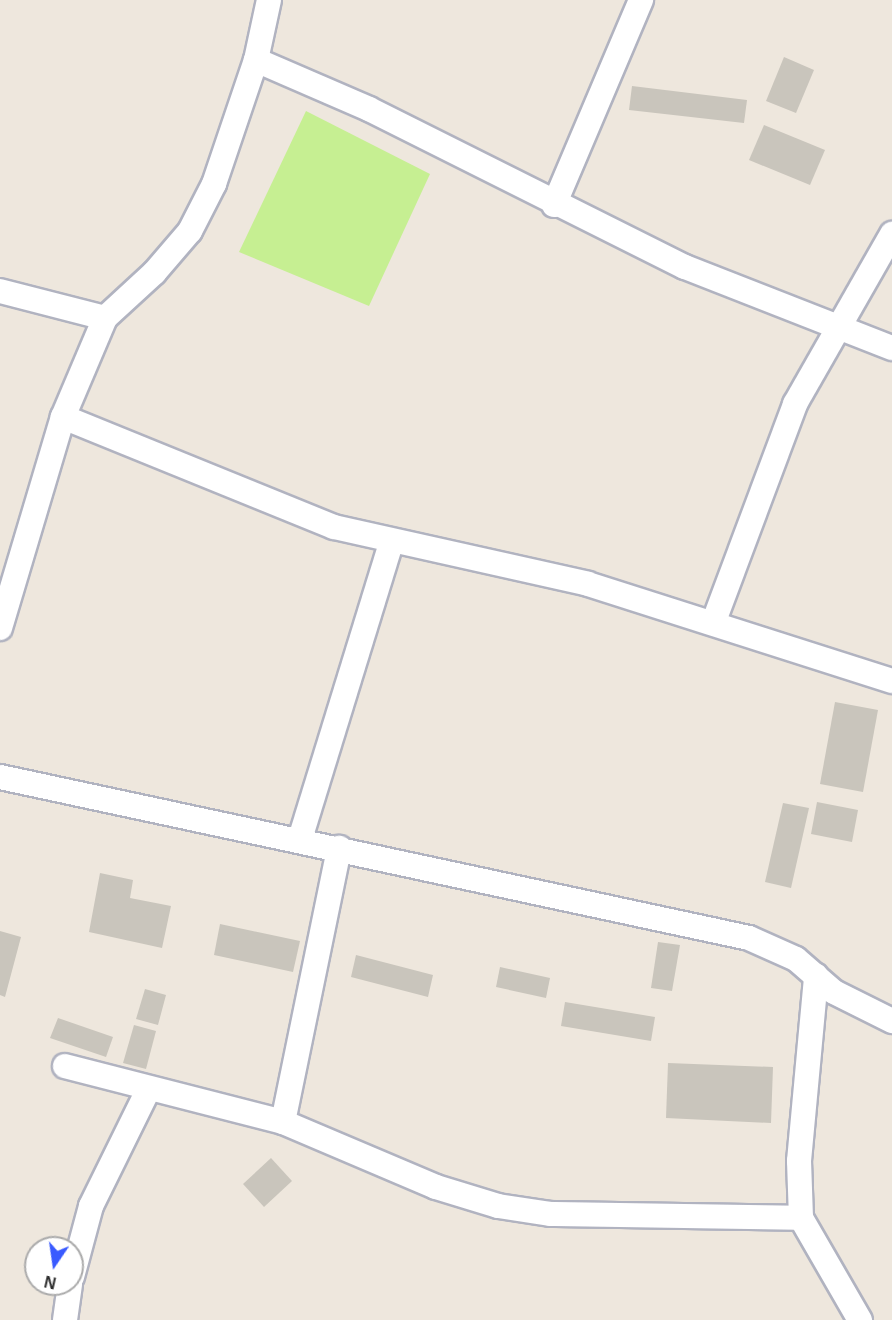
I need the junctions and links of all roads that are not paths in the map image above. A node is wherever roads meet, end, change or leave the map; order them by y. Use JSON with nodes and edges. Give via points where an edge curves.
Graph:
{"nodes":[{"id":1,"x":269,"y":0,"type":"edge"},
{"id":2,"x":641,"y":0,"type":"edge"},
{"id":3,"x":256,"y":60,"type":"junction"},
{"id":4,"x":554,"y":205,"type":"junction"},
{"id":5,"x":892,"y":234,"type":"edge"},
{"id":6,"x":0,"y":291,"type":"edge"},
{"id":7,"x":105,"y":318,"type":"junction"},
{"id":8,"x":835,"y":327,"type":"junction"},
{"id":9,"x":892,"y":348,"type":"edge"},
{"id":10,"x":63,"y":417,"type":"junction"},
{"id":11,"x":391,"y":543,"type":"junction"},
{"id":12,"x":714,"y":621,"type":"junction"},
{"id":13,"x":0,"y":628,"type":"edge"},
{"id":14,"x":892,"y":681,"type":"edge"},
{"id":15,"x":0,"y":777,"type":"edge"},
{"id":16,"x":300,"y":839,"type":"junction"},
{"id":17,"x":339,"y":848,"type":"junction"},
{"id":18,"x":816,"y":976,"type":"junction"},
{"id":19,"x":892,"y":1021,"type":"edge"},
{"id":20,"x":65,"y":1066,"type":"dead end"},
{"id":21,"x":149,"y":1088,"type":"junction"},
{"id":22,"x":283,"y":1122,"type":"junction"},
{"id":23,"x":801,"y":1218,"type":"junction"},
{"id":24,"x":84,"y":1236,"type":"edge"},
{"id":25,"x":68,"y":1296,"type":"edge"},
{"id":26,"x":65,"y":1320,"type":"edge"},
{"id":27,"x":860,"y":1320,"type":"edge"}],
"edges":[{"from":1,"to":3,"type":"street"},
{"from":2,"to":4,"type":"street"},
{"from":3,"to":4,"type":"street","via":[[369,109]]},
{"from":3,"to":7,"type":"street","via":[[214,184],[190,231]]},
{"from":4,"to":8,"type":"street","via":[[685,267]]},
{"from":5,"to":8,"type":"street","via":[[876,269]]},
{"from":6,"to":7,"type":"street"},
{"from":7,"to":10,"type":"street"},
{"from":8,"to":9,"type":"street"},
{"from":8,"to":12,"type":"street","via":[[795,404]]},
{"from":10,"to":11,"type":"street","via":[[334,527]]},
{"from":10,"to":13,"type":"street"},
{"from":11,"to":12,"type":"street","via":[[588,584]]},
{"from":11,"to":16,"type":"street"},
{"from":12,"to":14,"type":"street"},
{"from":15,"to":16,"type":"street"},
{"from":16,"to":17,"type":"street"},
{"from":17,"to":18,"type":"street","via":[[750,938],[796,959]]},
{"from":17,"to":22,"type":"street"},
{"from":18,"to":19,"type":"street","via":[[834,992]]},
{"from":18,"to":23,"type":"street","via":[[799,1161]]},
{"from":20,"to":21,"type":"street"},
{"from":21,"to":22,"type":"street"},
{"from":21,"to":24,"type":"street","via":[[92,1206]]},
{"from":22,"to":23,"type":"street","via":[[436,1187],[498,1206],[551,1214]]},
{"from":23,"to":27,"type":"street"},
{"from":25,"to":26,"type":"street"}]}
